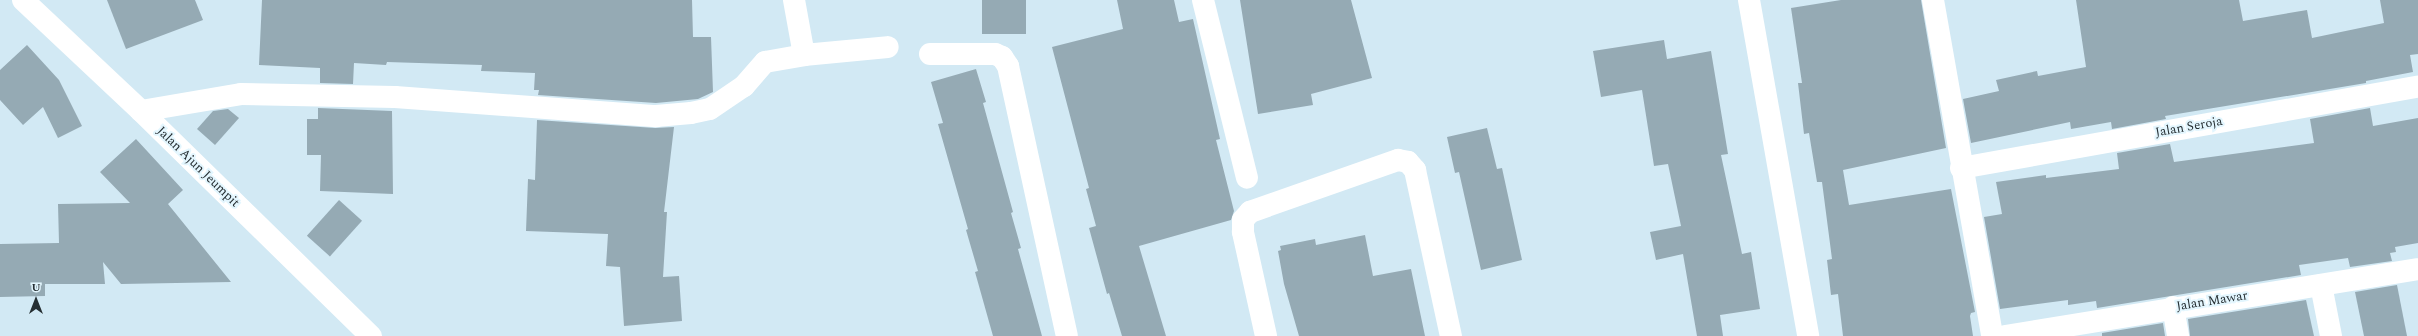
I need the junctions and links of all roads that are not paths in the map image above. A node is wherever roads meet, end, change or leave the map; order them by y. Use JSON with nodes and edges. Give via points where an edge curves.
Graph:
{"nodes":[{"id":1,"x":23,"y":0,"type":"edge"},
{"id":2,"x":794,"y":0,"type":"edge"},
{"id":3,"x":1203,"y":0,"type":"edge"},
{"id":4,"x":1749,"y":0,"type":"edge"},
{"id":5,"x":1933,"y":0,"type":"edge"},
{"id":6,"x":888,"y":47,"type":"dead end"},
{"id":7,"x":930,"y":54,"type":"dead end"},
{"id":8,"x":804,"y":55,"type":"junction"},
{"id":9,"x":2418,"y":87,"type":"edge"},
{"id":10,"x":141,"y":110,"type":"junction"},
{"id":11,"x":1961,"y":168,"type":"junction"},
{"id":12,"x":1247,"y":178,"type":"dead end"},
{"id":13,"x":2418,"y":269,"type":"edge"},
{"id":14,"x":2321,"y":285,"type":"junction"},
{"id":15,"x":2173,"y":307,"type":"junction"},
{"id":16,"x":371,"y":336,"type":"edge"},
{"id":17,"x":1067,"y":336,"type":"edge"},
{"id":18,"x":1266,"y":336,"type":"edge"},
{"id":19,"x":1451,"y":336,"type":"edge"},
{"id":20,"x":1808,"y":336,"type":"edge"},
{"id":21,"x":1992,"y":336,"type":"edge"},
{"id":22,"x":2005,"y":336,"type":"edge"},
{"id":23,"x":2178,"y":336,"type":"edge"},
{"id":24,"x":2331,"y":336,"type":"edge"}],
"edges":[{"from":1,"to":10,"type":"street","name":"Jalan Ajun Jeumpit"},
{"from":2,"to":8,"type":"street"},
{"from":3,"to":12,"type":"street"},
{"from":4,"to":20,"type":"street"},
{"from":5,"to":11,"type":"street"},
{"from":6,"to":8,"type":"street"},
{"from":7,"to":17,"type":"street","via":[[995,54],[1002,57],[1008,66]]},
{"from":8,"to":10,"type":"street","via":[[765,62],[744,86],[710,109],[663,116],[395,97],[240,94]]},
{"from":9,"to":11,"type":"street","name":"Jalan Seroja"},
{"from":10,"to":16,"type":"street","name":"Jalan Ajun Jeumpit"},
{"from":11,"to":21,"type":"street"},
{"from":13,"to":14,"type":"street","name":"Jalan Mawar"},
{"from":14,"to":15,"type":"street","name":"Jalan Mawar"},
{"from":14,"to":24,"type":"street"},
{"from":15,"to":22,"type":"street","name":"Jalan Mawar"},
{"from":15,"to":23,"type":"street"},
{"from":18,"to":19,"type":"street","via":[[1243,232],[1243,220],[1250,212],[1398,160],[1408,162],[1415,170]]}]}
